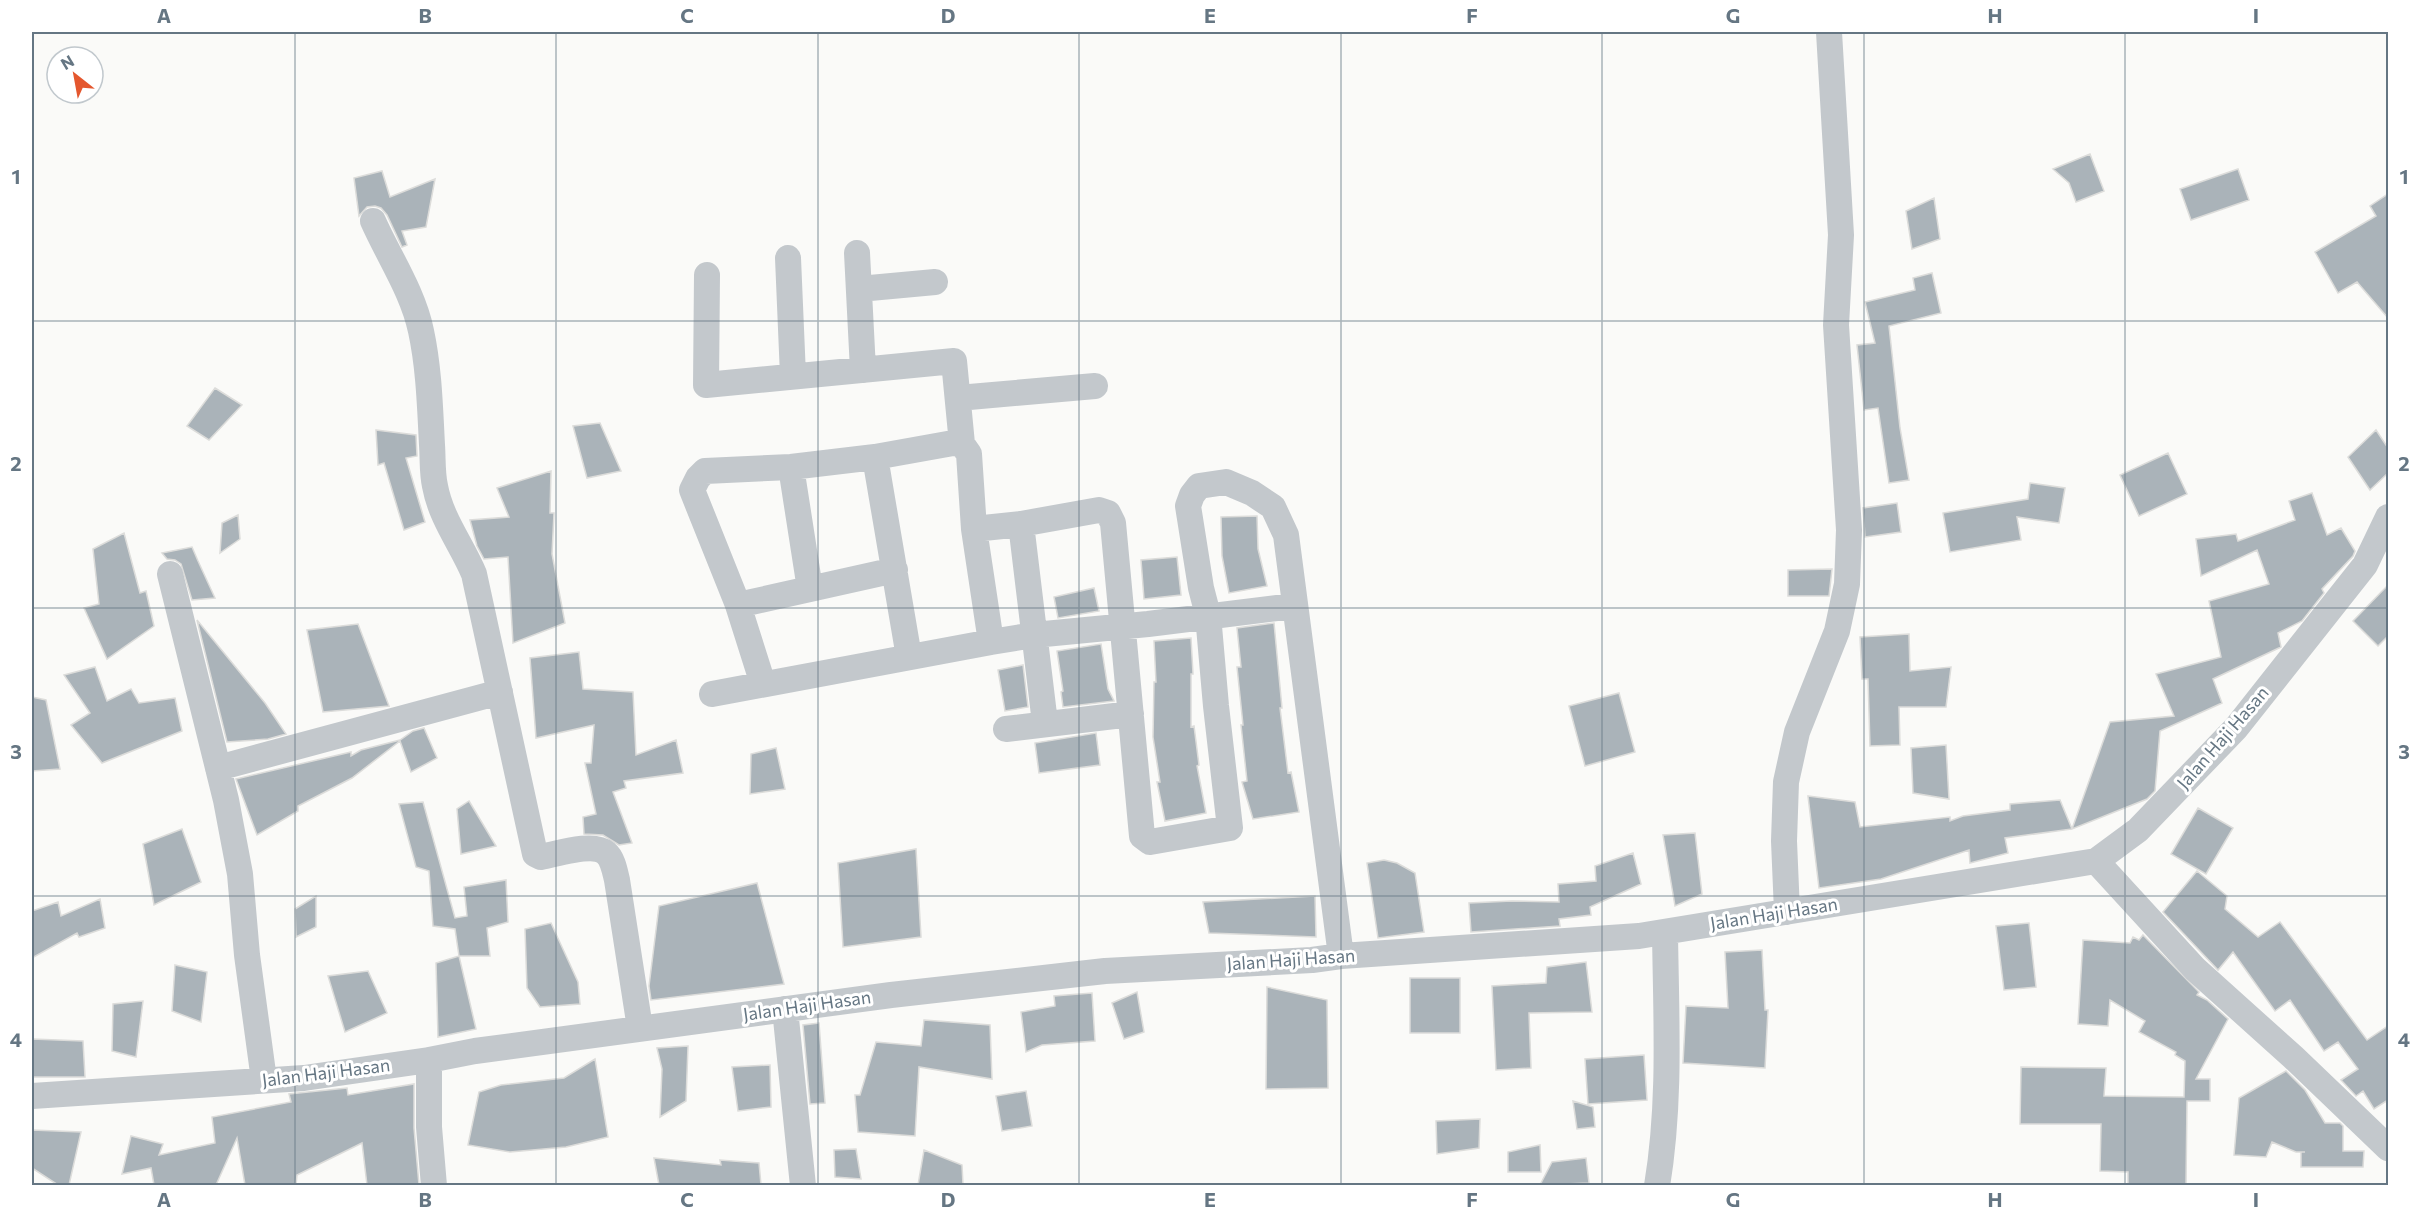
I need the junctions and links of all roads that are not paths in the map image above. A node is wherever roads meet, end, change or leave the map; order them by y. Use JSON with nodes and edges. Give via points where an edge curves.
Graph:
{"nodes":[{"id":1,"x":1829,"y":32,"type":"edge"},
{"id":2,"x":374,"y":221,"type":"dead end"},
{"id":3,"x":857,"y":253,"type":"dead end"},
{"id":4,"x":788,"y":258,"type":"dead end"},
{"id":5,"x":707,"y":275,"type":"dead end"},
{"id":6,"x":935,"y":282,"type":"dead end"},
{"id":7,"x":859,"y":289,"type":"junction"},
{"id":8,"x":863,"y":370,"type":"junction"},
{"id":9,"x":793,"y":376,"type":"junction"},
{"id":10,"x":1095,"y":386,"type":"dead end"},
{"id":11,"x":958,"y":398,"type":"junction"},
{"id":12,"x":962,"y":444,"type":"junction"},
{"id":13,"x":875,"y":458,"type":"junction"},
{"id":14,"x":790,"y":467,"type":"junction"},
{"id":15,"x":2388,"y":516,"type":"edge"},
{"id":16,"x":1021,"y":524,"type":"junction"},
{"id":17,"x":974,"y":529,"type":"junction"},
{"id":18,"x":895,"y":570,"type":"junction"},
{"id":19,"x":170,"y":574,"type":"dead end"},
{"id":20,"x":810,"y":589,"type":"junction"},
{"id":21,"x":738,"y":605,"type":"junction"},
{"id":22,"x":1293,"y":606,"type":"junction"},
{"id":23,"x":1208,"y":615,"type":"junction"},
{"id":24,"x":1122,"y":627,"type":"junction"},
{"id":25,"x":1034,"y":635,"type":"junction"},
{"id":26,"x":991,"y":642,"type":"junction"},
{"id":27,"x":909,"y":657,"type":"junction"},
{"id":28,"x":763,"y":684,"type":"junction"},
{"id":29,"x":500,"y":692,"type":"junction"},
{"id":30,"x":712,"y":694,"type":"dead end"},
{"id":31,"x":1131,"y":714,"type":"junction"},
{"id":32,"x":1045,"y":723,"type":"junction"},
{"id":33,"x":1006,"y":729,"type":"dead end"},
{"id":34,"x":218,"y":768,"type":"junction"},
{"id":35,"x":2096,"y":861,"type":"junction"},
{"id":36,"x":1787,"y":912,"type":"junction"},
{"id":37,"x":1665,"y":932,"type":"junction"},
{"id":38,"x":1341,"y":956,"type":"junction"},
{"id":39,"x":785,"y":1009,"type":"junction"},
{"id":40,"x":640,"y":1029,"type":"junction"},
{"id":41,"x":429,"y":1060,"type":"junction"},
{"id":42,"x":264,"y":1080,"type":"junction"},
{"id":43,"x":32,"y":1096,"type":"edge"},
{"id":44,"x":2388,"y":1148,"type":"edge"},
{"id":45,"x":434,"y":1185,"type":"edge"},
{"id":46,"x":803,"y":1185,"type":"edge"},
{"id":47,"x":1657,"y":1185,"type":"edge"}],
"edges":[{"from":1,"to":36,"type":"street","via":[[1841,235],[1836,325],[1849,530],[1847,584],[1837,631],[1797,732],[1786,782]]},
{"from":2,"to":29,"type":"street","via":[[406,287],[421,329],[435,486],[443,514],[474,574]]},
{"from":3,"to":7,"type":"street"},
{"from":4,"to":9,"type":"street"},
{"from":5,"to":9,"type":"street","via":[[706,385]]},
{"from":6,"to":7,"type":"street"},
{"from":7,"to":8,"type":"street"},
{"from":8,"to":9,"type":"street"},
{"from":8,"to":11,"type":"street","via":[[954,361]]},
{"from":10,"to":11,"type":"street"},
{"from":11,"to":12,"type":"street"},
{"from":12,"to":13,"type":"street"},
{"from":12,"to":17,"type":"street","via":[[969,454]]},
{"from":13,"to":14,"type":"street"},
{"from":13,"to":18,"type":"street"},
{"from":14,"to":20,"type":"street"},
{"from":14,"to":21,"type":"street","via":[[705,471],[692,490]]},
{"from":15,"to":35,"type":"street","name":"Jalan Haji Hasan","via":[[2365,565],[2236,728],[2138,830]]},
{"from":16,"to":17,"type":"street"},
{"from":16,"to":24,"type":"street","via":[[1099,510],[1108,513],[1113,523]]},
{"from":16,"to":25,"type":"street"},
{"from":17,"to":26,"type":"street"},
{"from":18,"to":20,"type":"street"},
{"from":18,"to":27,"type":"street"},
{"from":19,"to":34,"type":"street"},
{"from":20,"to":21,"type":"street"},
{"from":21,"to":28,"type":"street"},
{"from":22,"to":23,"type":"street"},
{"from":22,"to":23,"type":"street","via":[[1286,535],[1273,507],[1252,492],[1226,483],[1198,486],[1188,506]]},
{"from":22,"to":38,"type":"street"},
{"from":23,"to":24,"type":"street"},
{"from":23,"to":31,"type":"street","via":[[1230,828],[1150,842],[1142,836]]},
{"from":24,"to":25,"type":"street"},
{"from":24,"to":31,"type":"street"},
{"from":25,"to":26,"type":"street"},
{"from":25,"to":32,"type":"street"},
{"from":26,"to":27,"type":"street"},
{"from":27,"to":28,"type":"street"},
{"from":28,"to":30,"type":"street"},
{"from":29,"to":34,"type":"street"},
{"from":29,"to":40,"type":"street","via":[[535,854],[541,857],[585,848],[601,850],[611,860]]},
{"from":31,"to":32,"type":"street"},
{"from":32,"to":33,"type":"street"},
{"from":34,"to":42,"type":"street","via":[[240,874]]},
{"from":35,"to":36,"type":"street","name":"Jalan Haji Hasan"},
{"from":35,"to":44,"type":"street","via":[[2195,969]]},
{"from":36,"to":37,"type":"street","name":"Jalan Haji Hasan"},
{"from":37,"to":38,"type":"street","name":"Jalan Haji Hasan"},
{"from":37,"to":47,"type":"street","via":[[1666,1096]]},
{"from":38,"to":39,"type":"street","name":"Jalan Haji Hasan","via":[[1105,971]]},
{"from":39,"to":40,"type":"street","name":"Jalan Haji Hasan"},
{"from":39,"to":46,"type":"street"},
{"from":40,"to":41,"type":"street","name":"Jalan Haji Hasan","via":[[475,1050]]},
{"from":41,"to":42,"type":"street","name":"Jalan Haji Hasan"},
{"from":41,"to":45,"type":"street"},
{"from":42,"to":43,"type":"street","name":"Jalan Haji Hasan"}]}
